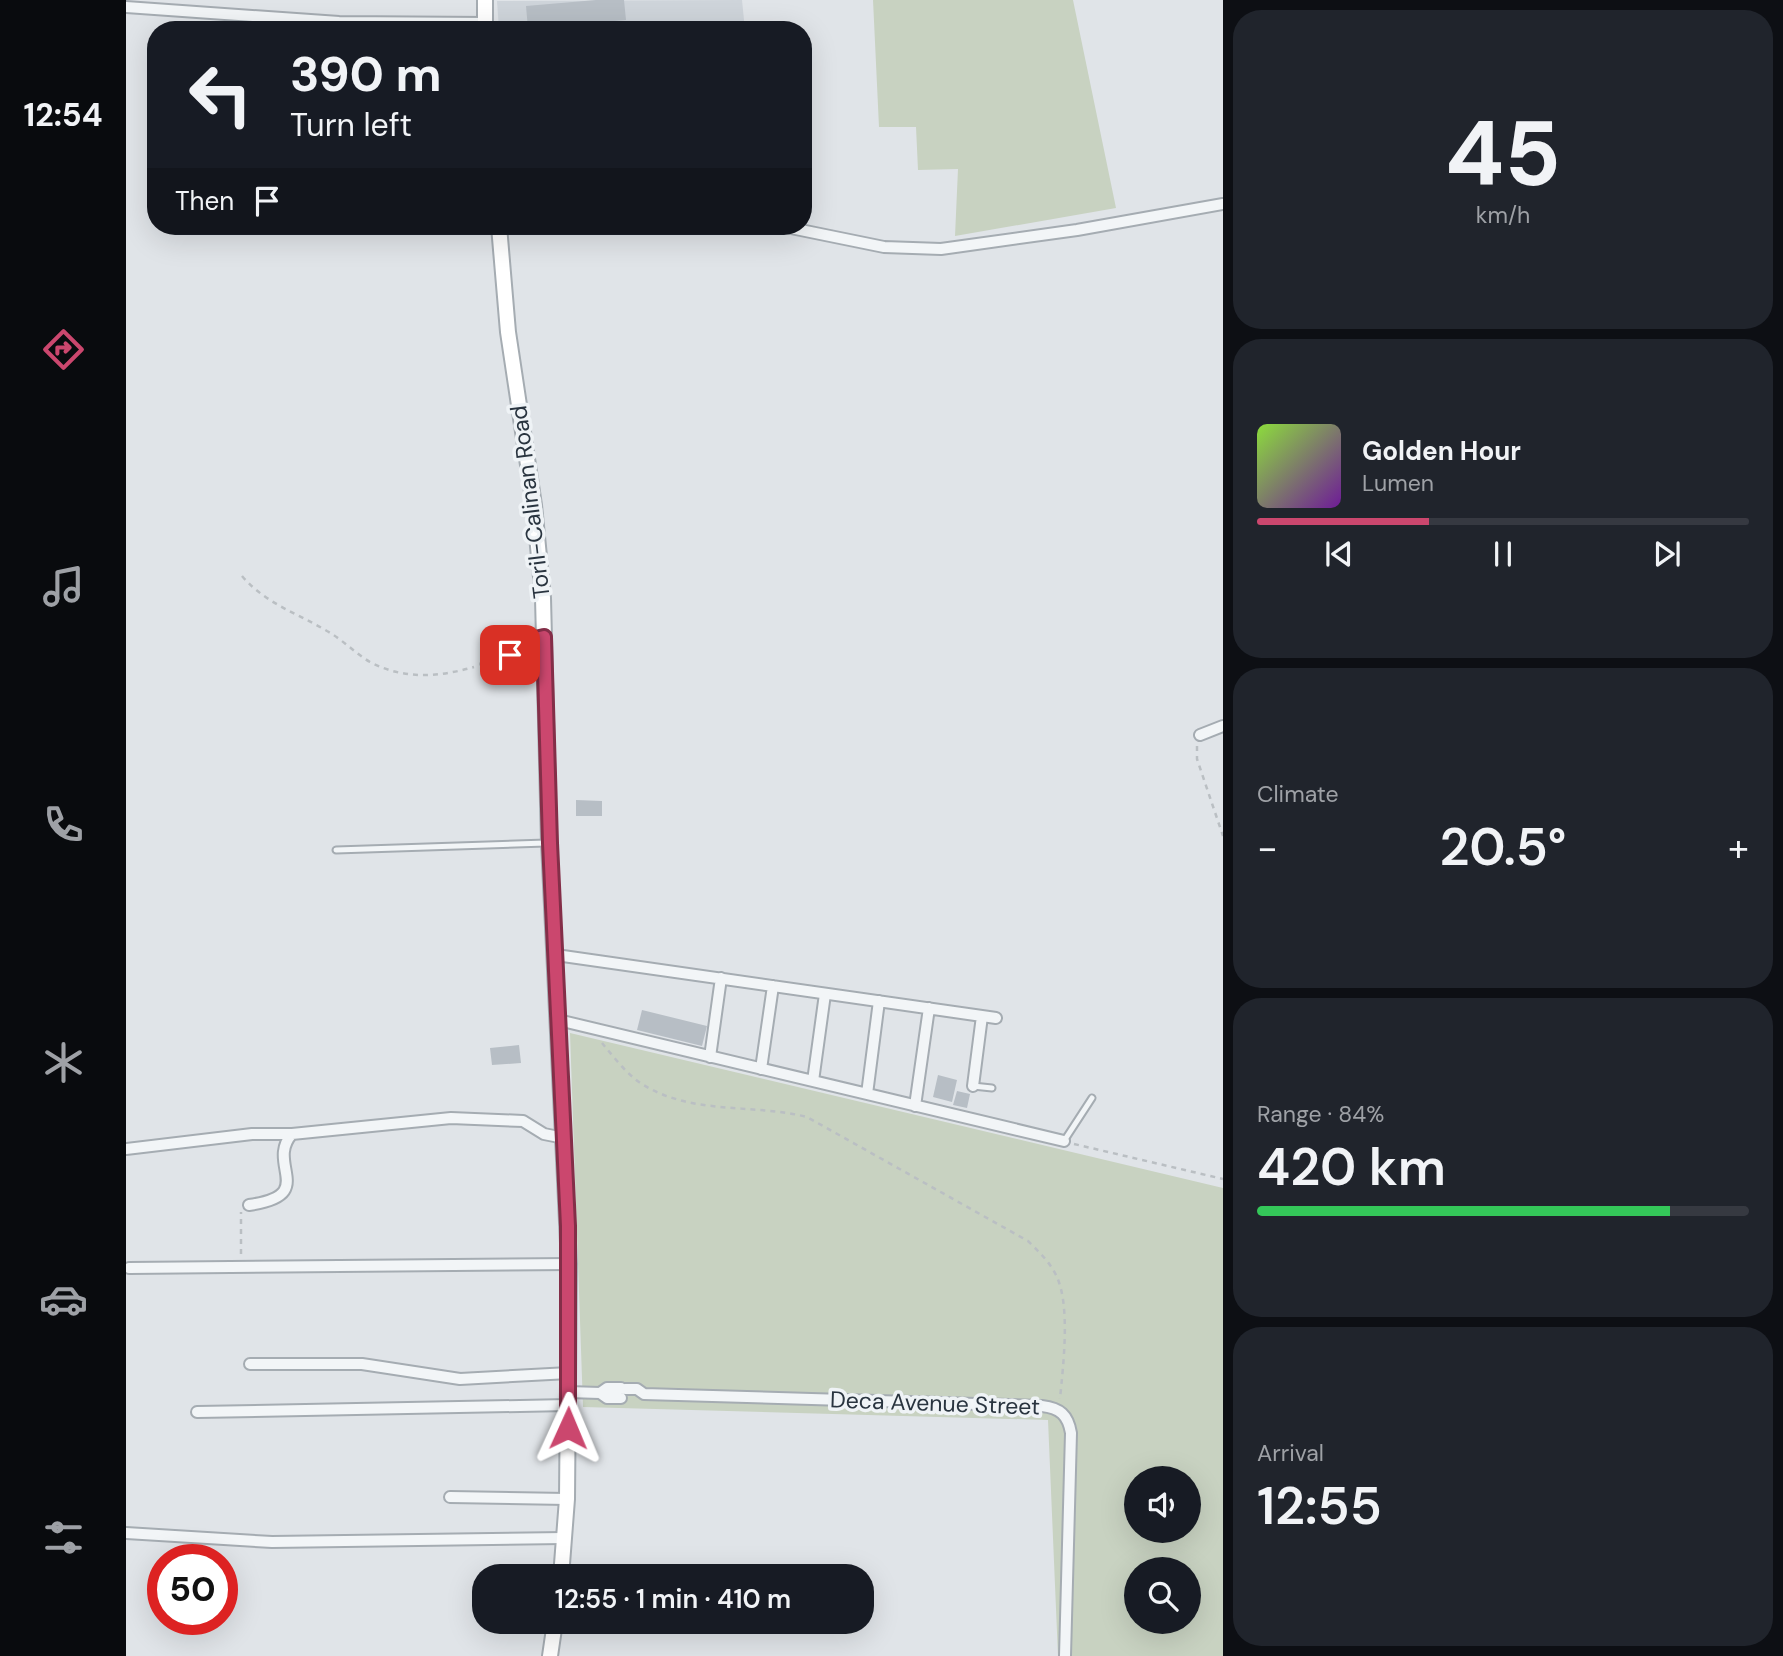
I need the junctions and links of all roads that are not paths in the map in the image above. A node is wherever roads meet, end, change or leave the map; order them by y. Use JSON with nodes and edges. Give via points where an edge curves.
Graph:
{"nodes":[{"id":1,"x":485,"y":0,"type":"edge"},
{"id":2,"x":126,"y":7,"type":"edge"},
{"id":3,"x":325,"y":21,"type":"edge"},
{"id":4,"x":485,"y":21,"type":"edge"},
{"id":5,"x":1223,"y":204,"type":"edge"},
{"id":6,"x":812,"y":232,"type":"edge"},
{"id":7,"x":500,"y":235,"type":"edge"},
{"id":8,"x":544,"y":637,"type":"junction"},
{"id":9,"x":484,"y":664,"type":"road end"},
{"id":10,"x":1223,"y":726,"type":"edge"},
{"id":11,"x":1200,"y":735,"type":"road end"},
{"id":12,"x":550,"y":843,"type":"junction"},
{"id":13,"x":336,"y":850,"type":"dead end"},
{"id":14,"x":556,"y":955,"type":"junction"},
{"id":15,"x":721,"y":978,"type":"junction"},
{"id":16,"x":773,"y":986,"type":"junction"},
{"id":17,"x":825,"y":994,"type":"junction"},
{"id":18,"x":879,"y":1001,"type":"junction"},
{"id":19,"x":929,"y":1008,"type":"junction"},
{"id":20,"x":982,"y":1016,"type":"junction"},
{"id":21,"x":996,"y":1018,"type":"dead end"},
{"id":22,"x":558,"y":1020,"type":"junction"},
{"id":23,"x":710,"y":1057,"type":"junction"},
{"id":24,"x":761,"y":1069,"type":"junction"},
{"id":25,"x":813,"y":1081,"type":"junction"},
{"id":26,"x":973,"y":1086,"type":"joint"},
{"id":27,"x":992,"y":1088,"type":"dead end"},
{"id":28,"x":867,"y":1094,"type":"junction"},
{"id":29,"x":1092,"y":1098,"type":"dead end"},
{"id":30,"x":915,"y":1106,"type":"junction"},
{"id":31,"x":292,"y":1134,"type":"junction"},
{"id":32,"x":564,"y":1138,"type":"junction"},
{"id":33,"x":1064,"y":1141,"type":"joint"},
{"id":34,"x":126,"y":1149,"type":"edge"},
{"id":35,"x":248,"y":1205,"type":"road end"},
{"id":36,"x":569,"y":1264,"type":"junction"},
{"id":37,"x":129,"y":1268,"type":"dead end"},
{"id":38,"x":250,"y":1364,"type":"dead end"},
{"id":39,"x":569,"y":1373,"type":"junction"},
{"id":40,"x":568,"y":1398,"type":"junction"},
{"id":41,"x":197,"y":1412,"type":"dead end"},
{"id":42,"x":450,"y":1497,"type":"dead end"},
{"id":43,"x":567,"y":1499,"type":"junction"},
{"id":44,"x":126,"y":1533,"type":"edge"},
{"id":45,"x":564,"y":1538,"type":"junction"},
{"id":46,"x":562,"y":1564,"type":"edge"},
{"id":47,"x":553,"y":1634,"type":"edge"},
{"id":48,"x":550,"y":1656,"type":"edge"},
{"id":49,"x":1065,"y":1656,"type":"edge"}],
"edges":[{"from":1,"to":4,"type":"main road"},
{"from":2,"to":3,"type":"street"},
{"from":5,"to":6,"type":"street","via":[[941,249],[884,247]]},
{"from":7,"to":8,"type":"main road","name":"Toril-Calinan Road","via":[[508,332],[540,558]]},
{"from":8,"to":9,"type":"lane"},
{"from":8,"to":12,"type":"main road","name":"Toril-Calinan Road"},
{"from":10,"to":11,"type":"street"},
{"from":12,"to":13,"type":"lane"},
{"from":12,"to":14,"type":"main road","name":"Toril-Calinan Road"},
{"from":14,"to":15,"type":"street"},
{"from":14,"to":22,"type":"main road","name":"Toril-Calinan Road"},
{"from":15,"to":16,"type":"street"},
{"from":15,"to":23,"type":"street"},
{"from":16,"to":17,"type":"street"},
{"from":16,"to":24,"type":"street"},
{"from":17,"to":18,"type":"street"},
{"from":17,"to":25,"type":"street"},
{"from":18,"to":19,"type":"street"},
{"from":18,"to":28,"type":"street"},
{"from":19,"to":20,"type":"street"},
{"from":19,"to":30,"type":"street"},
{"from":20,"to":21,"type":"street"},
{"from":20,"to":26,"type":"street"},
{"from":22,"to":23,"type":"street"},
{"from":22,"to":32,"type":"main road","name":"Toril-Calinan Road"},
{"from":23,"to":24,"type":"street"},
{"from":24,"to":25,"type":"street"},
{"from":25,"to":28,"type":"street"},
{"from":26,"to":27,"type":"lane"},
{"from":28,"to":30,"type":"street"},
{"from":29,"to":33,"type":"lane"},
{"from":30,"to":33,"type":"street"},
{"from":31,"to":32,"type":"street","via":[[477,1118],[523,1121],[544,1134]]},
{"from":31,"to":34,"type":"street","via":[[252,1134]]},
{"from":31,"to":35,"type":"street","via":[[284,1148],[287,1188],[276,1199]]},
{"from":32,"to":36,"type":"main road","name":"Toril-Calinan Road"},
{"from":36,"to":37,"type":"street"},
{"from":36,"to":39,"type":"main road","name":"Toril-Calinan Road"},
{"from":38,"to":39,"type":"street","via":[[383,1366],[460,1380]]},
{"from":39,"to":40,"type":"main road","name":"Toril-Calinan Road"},
{"from":40,"to":41,"type":"street","name":"Deca Avenue Street"},
{"from":40,"to":43,"type":"main road","name":"Toril-Calinan Road"},
{"from":40,"to":49,"type":"street","name":"Deca Avenue Street","via":[[600,1393],[607,1398],[623,1394],[637,1399],[644,1394],[1059,1410],[1068,1419],[1071,1433]]},
{"from":42,"to":43,"type":"street"},
{"from":43,"to":45,"type":"main road","name":"Toril-Calinan Road"},
{"from":44,"to":45,"type":"street","via":[[272,1542]]},
{"from":45,"to":46,"type":"main road","name":"Toril-Calinan Road"},
{"from":47,"to":48,"type":"main road"}]}
